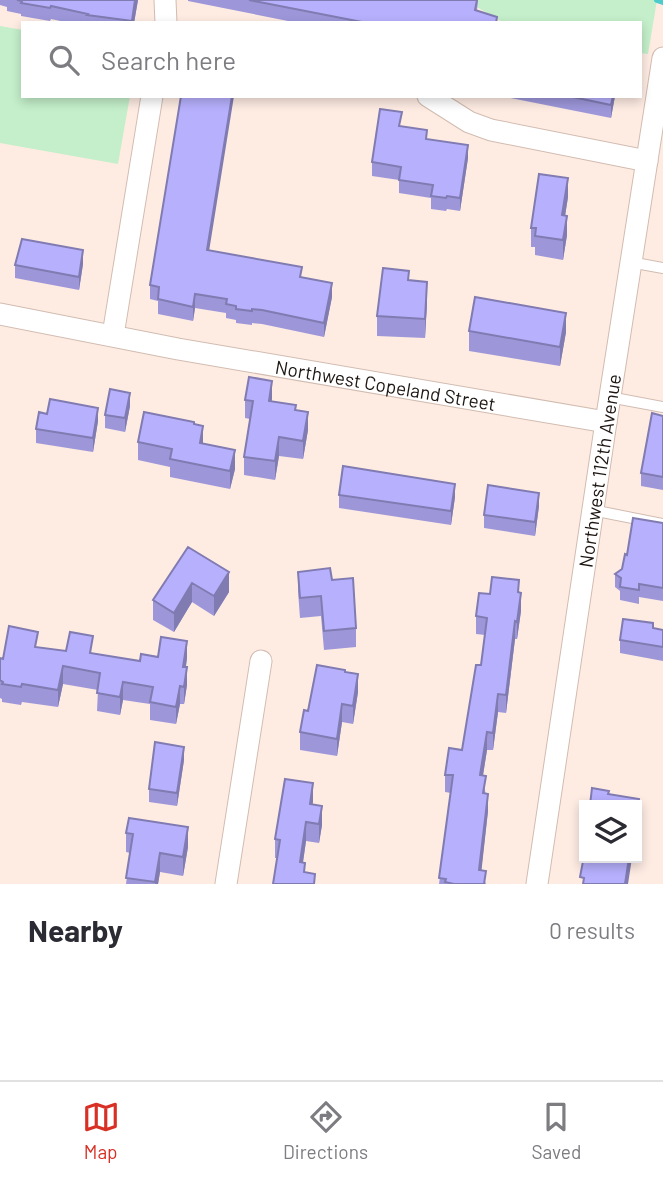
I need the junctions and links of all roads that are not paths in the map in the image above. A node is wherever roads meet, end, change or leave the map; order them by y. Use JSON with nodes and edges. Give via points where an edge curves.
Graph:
{"nodes":[{"id":1,"x":165,"y":0,"type":"edge"},
{"id":2,"x":166,"y":21,"type":"edge"},
{"id":3,"x":663,"y":58,"type":"edge"},
{"id":4,"x":152,"y":98,"type":"edge"},
{"id":5,"x":431,"y":98,"type":"edge"},
{"id":6,"x":647,"y":161,"type":"junction"},
{"id":7,"x":630,"y":262,"type":"junction"},
{"id":8,"x":663,"y":268,"type":"edge"},
{"id":9,"x":0,"y":314,"type":"edge"},
{"id":10,"x":113,"y":335,"type":"junction"},
{"id":11,"x":609,"y":397,"type":"junction"},
{"id":12,"x":663,"y":407,"type":"edge"},
{"id":13,"x":606,"y":422,"type":"junction"},
{"id":14,"x":592,"y":510,"type":"junction"},
{"id":15,"x":663,"y":524,"type":"edge"},
{"id":16,"x":261,"y":661,"type":"dead end"},
{"id":17,"x":226,"y":884,"type":"edge"},
{"id":18,"x":537,"y":884,"type":"edge"}],
"edges":[{"from":1,"to":2,"type":"street"},
{"from":3,"to":6,"type":"street","name":"Northwest 112th Avenue"},
{"from":4,"to":10,"type":"street"},
{"from":5,"to":6,"type":"street","via":[[491,130]]},
{"from":6,"to":7,"type":"street","name":"Northwest 112th Avenue"},
{"from":7,"to":8,"type":"lane"},
{"from":7,"to":11,"type":"street","name":"Northwest 112th Avenue"},
{"from":9,"to":10,"type":"street","name":"Northwest Copeland Street"},
{"from":10,"to":13,"type":"street","name":"Northwest Copeland Street"},
{"from":11,"to":12,"type":"lane"},
{"from":11,"to":13,"type":"street","name":"Northwest 112th Avenue"},
{"from":13,"to":14,"type":"street","name":"Northwest 112th Avenue"},
{"from":14,"to":15,"type":"lane"},
{"from":14,"to":18,"type":"street","name":"Northwest 112th Avenue"},
{"from":16,"to":17,"type":"street"}]}
